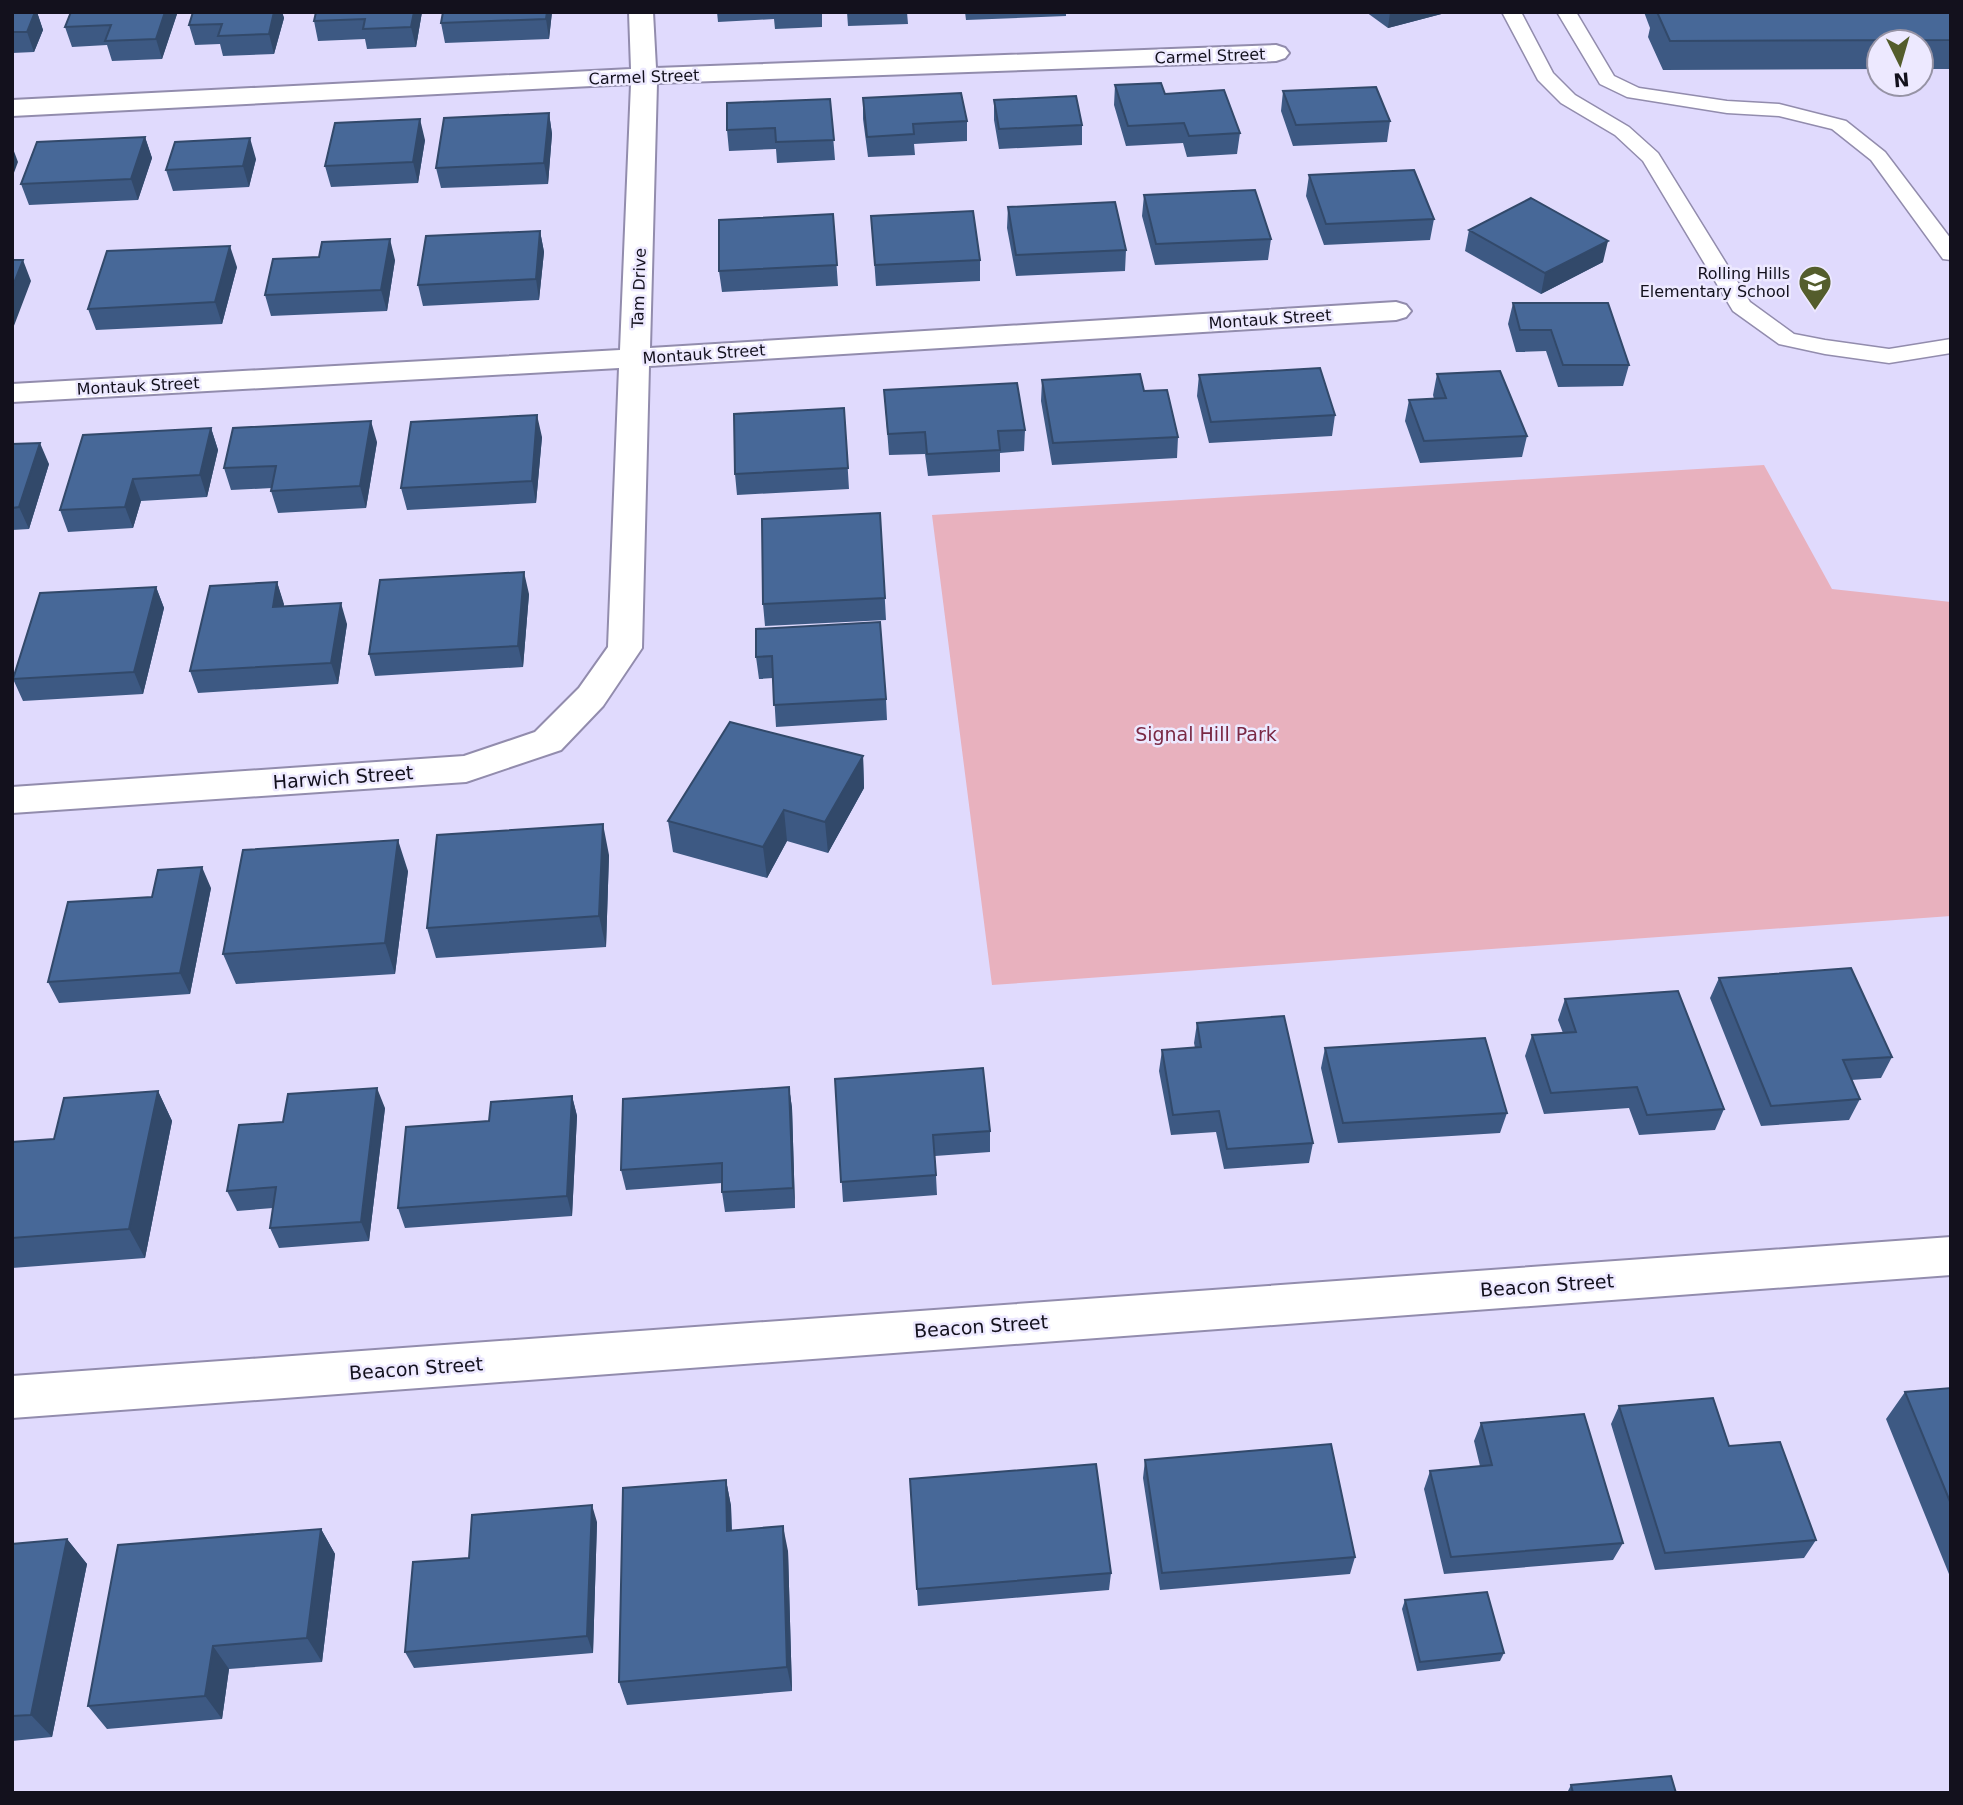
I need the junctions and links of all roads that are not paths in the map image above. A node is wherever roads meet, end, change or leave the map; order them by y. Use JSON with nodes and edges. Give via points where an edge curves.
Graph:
{"nodes":[{"id":1,"x":641,"y":12,"type":"edge"},
{"id":2,"x":1511,"y":12,"type":"edge"},
{"id":3,"x":1566,"y":12,"type":"edge"},
{"id":4,"x":1276,"y":54,"type":"dead end"},
{"id":5,"x":644,"y":76,"type":"junction"},
{"id":6,"x":12,"y":108,"type":"edge"},
{"id":7,"x":1951,"y":254,"type":"edge"},
{"id":8,"x":1396,"y":311,"type":"dead end"},
{"id":9,"x":1951,"y":346,"type":"edge"},
{"id":10,"x":637,"y":358,"type":"junction"},
{"id":11,"x":12,"y":393,"type":"edge"},
{"id":12,"x":625,"y":648,"type":"joint"},
{"id":13,"x":12,"y":800,"type":"edge"},
{"id":14,"x":1951,"y":1256,"type":"edge"},
{"id":15,"x":12,"y":1397,"type":"edge"}],
"edges":[{"from":1,"to":5,"type":"street","name":"Tam Drive"},
{"from":2,"to":9,"type":"lane","via":[[1545,76],[1568,99],[1622,131],[1651,157],[1741,306],[1787,339],[1825,347],[1889,356]]},
{"from":3,"to":7,"type":"lane","via":[[1607,80],[1634,93],[1779,110],[1839,125],[1878,156]]},
{"from":4,"to":5,"type":"street","name":"Carmel Street"},
{"from":5,"to":6,"type":"street","name":"Carmel Street"},
{"from":5,"to":10,"type":"street","name":"Tam Drive"},
{"from":8,"to":10,"type":"street","name":"Montauk Street"},
{"from":10,"to":11,"type":"street","name":"Montauk Street"},
{"from":10,"to":12,"type":"street","name":"Tam Drive"},
{"from":12,"to":13,"type":"street","name":"Harwich Street","via":[[591,697],[548,741],[466,769]]},
{"from":14,"to":15,"type":"street","name":"Beacon Street"}]}
